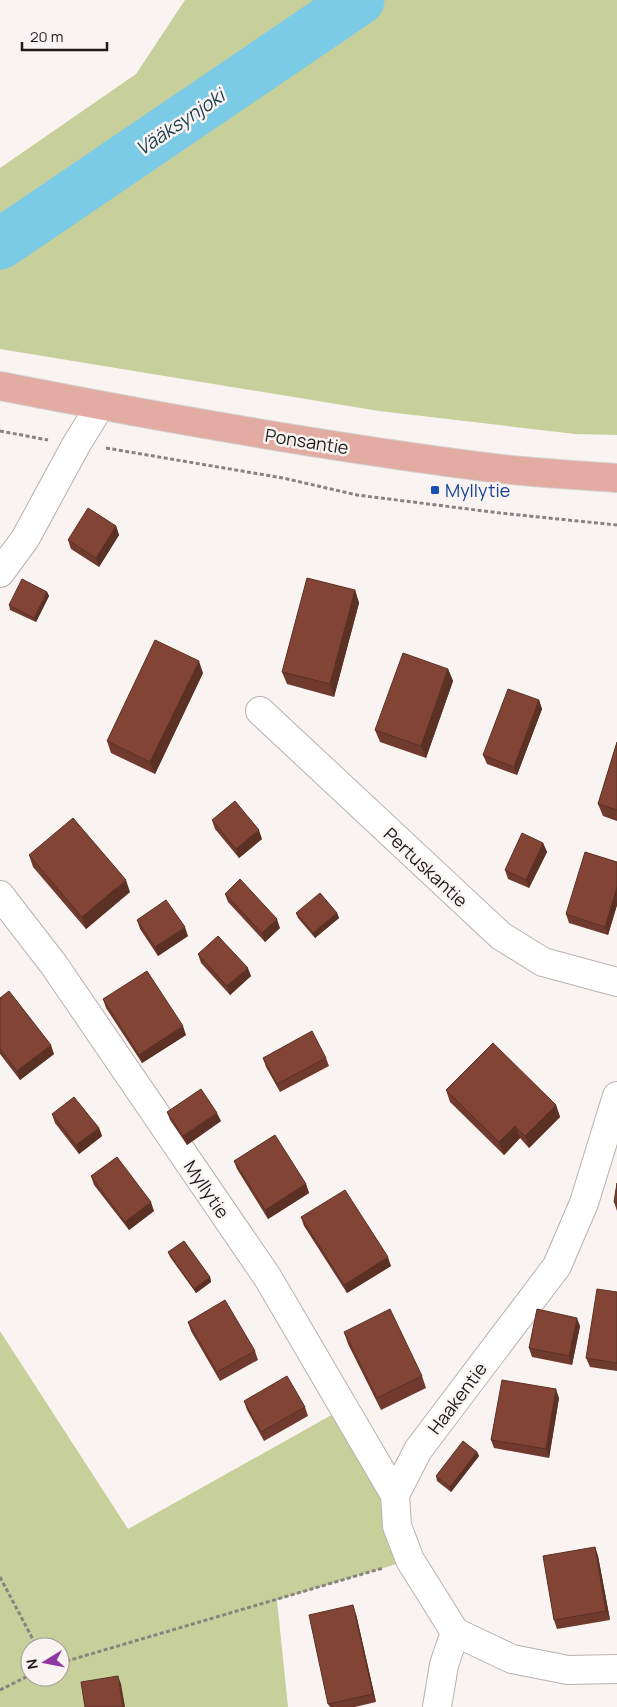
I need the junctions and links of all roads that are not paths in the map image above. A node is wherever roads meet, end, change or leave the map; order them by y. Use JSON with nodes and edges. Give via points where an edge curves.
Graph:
{"nodes":[{"id":1,"x":0,"y":386,"type":"edge"},
{"id":2,"x":100,"y":406,"type":"junction"},
{"id":3,"x":617,"y":478,"type":"edge"},
{"id":4,"x":0,"y":573,"type":"edge"},
{"id":5,"x":260,"y":711,"type":"dead end"},
{"id":6,"x":0,"y":895,"type":"edge"},
{"id":7,"x":617,"y":982,"type":"edge"},
{"id":8,"x":617,"y":1096,"type":"edge"},
{"id":9,"x":395,"y":1494,"type":"junction"},
{"id":10,"x":455,"y":1632,"type":"junction"},
{"id":11,"x":617,"y":1669,"type":"edge"},
{"id":12,"x":437,"y":1707,"type":"edge"}],
"edges":[{"from":1,"to":2,"type":"main road","name":"Ponsantie"},
{"from":2,"to":3,"type":"main road","name":"Ponsantie","via":[[323,444],[494,468]]},
{"from":2,"to":4,"type":"street","via":[[25,539]]},
{"from":5,"to":7,"type":"street","name":"Pertuskantie","via":[[501,936],[543,962]]},
{"from":6,"to":9,"type":"street","name":"Myllytie","via":[[54,964],[268,1278]]},
{"from":8,"to":9,"type":"street","name":"Haakentie","via":[[584,1203],[557,1266],[418,1450]]},
{"from":9,"to":10,"type":"street","via":[[397,1526],[410,1560]]},
{"from":10,"to":11,"type":"street","via":[[512,1658],[568,1670]]},
{"from":10,"to":12,"type":"street","via":[[444,1665]]}]}
